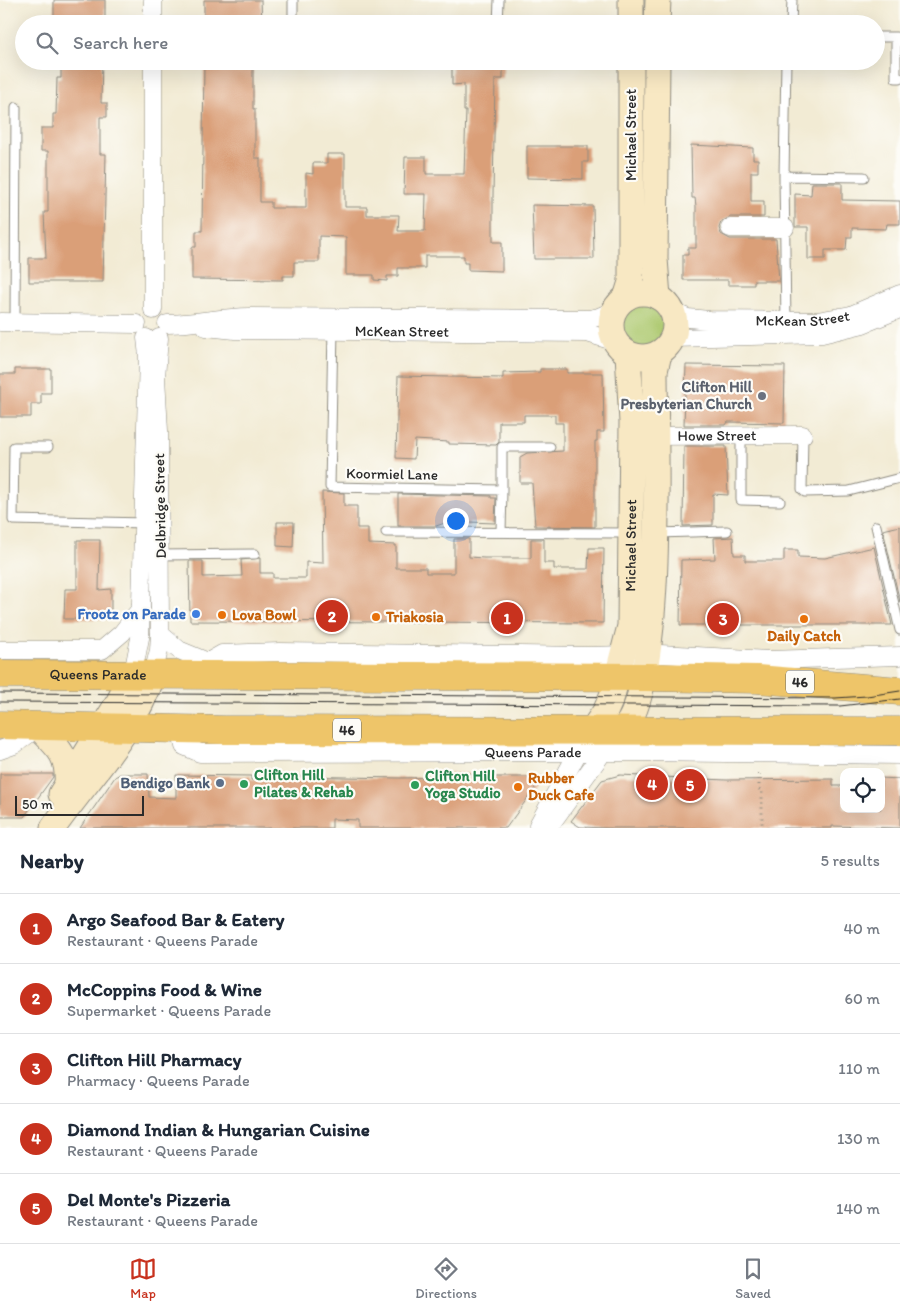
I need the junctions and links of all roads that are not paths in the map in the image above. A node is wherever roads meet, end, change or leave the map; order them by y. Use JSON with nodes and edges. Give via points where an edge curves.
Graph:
{"nodes":[{"id":1,"x":153,"y":0,"type":"edge"},
{"id":2,"x":293,"y":0,"type":"edge"},
{"id":3,"x":499,"y":0,"type":"edge"},
{"id":4,"x":631,"y":0,"type":"edge"},
{"id":5,"x":658,"y":0,"type":"edge"},
{"id":6,"x":792,"y":0,"type":"edge"},
{"id":7,"x":153,"y":15,"type":"edge"},
{"id":8,"x":293,"y":15,"type":"edge"},
{"id":9,"x":498,"y":15,"type":"edge"},
{"id":10,"x":631,"y":15,"type":"edge"},
{"id":11,"x":658,"y":15,"type":"edge"},
{"id":12,"x":791,"y":15,"type":"edge"},
{"id":13,"x":885,"y":37,"type":"edge"},
{"id":14,"x":153,"y":70,"type":"edge"},
{"id":15,"x":631,"y":70,"type":"edge"},
{"id":16,"x":657,"y":70,"type":"edge"},
{"id":17,"x":786,"y":70,"type":"edge"},
{"id":18,"x":900,"y":78,"type":"edge"},
{"id":19,"x":16,"y":108,"type":"dead end"},
{"id":20,"x":784,"y":176,"type":"junction"},
{"id":21,"x":864,"y":177,"type":"dead end"},
{"id":22,"x":730,"y":228,"type":"dead end"},
{"id":23,"x":785,"y":228,"type":"junction"},
{"id":24,"x":900,"y":294,"type":"edge"},
{"id":25,"x":620,"y":304,"type":"junction"},
{"id":26,"x":666,"y":304,"type":"junction"},
{"id":27,"x":900,"y":309,"type":"edge"},
{"id":28,"x":876,"y":312,"type":"junction"},
{"id":29,"x":8,"y":322,"type":"edge"},
{"id":30,"x":333,"y":324,"type":"junction"},
{"id":31,"x":511,"y":325,"type":"junction"},
{"id":32,"x":724,"y":328,"type":"junction"},
{"id":33,"x":786,"y":328,"type":"junction"},
{"id":34,"x":152,"y":331,"type":"junction"},
{"id":35,"x":666,"y":346,"type":"junction"},
{"id":36,"x":622,"y":348,"type":"junction"},
{"id":37,"x":741,"y":434,"type":"junction"},
{"id":38,"x":803,"y":435,"type":"joint"},
{"id":39,"x":643,"y":436,"type":"junction"},
{"id":40,"x":550,"y":446,"type":"dead end"},
{"id":41,"x":48,"y":447,"type":"dead end"},
{"id":42,"x":900,"y":478,"type":"edge"},
{"id":43,"x":502,"y":490,"type":"junction"},
{"id":44,"x":780,"y":501,"type":"dead end"},
{"id":45,"x":145,"y":523,"type":"junction"},
{"id":46,"x":876,"y":526,"type":"dead end"},
{"id":47,"x":727,"y":531,"type":"dead end"},
{"id":48,"x":386,"y":532,"type":"dead end"},
{"id":49,"x":501,"y":532,"type":"junction"},
{"id":50,"x":642,"y":533,"type":"junction"},
{"id":51,"x":160,"y":554,"type":"junction"},
{"id":52,"x":255,"y":554,"type":"dead end"},
{"id":53,"x":141,"y":608,"type":"junction"},
{"id":54,"x":900,"y":630,"type":"edge"},
{"id":55,"x":160,"y":634,"type":"junction"},
{"id":56,"x":0,"y":650,"type":"edge"},
{"id":57,"x":900,"y":656,"type":"edge"},
{"id":58,"x":646,"y":665,"type":"junction"},
{"id":59,"x":620,"y":666,"type":"junction"},
{"id":60,"x":202,"y":668,"type":"junction"},
{"id":61,"x":742,"y":669,"type":"junction"},
{"id":62,"x":900,"y":670,"type":"edge"},
{"id":63,"x":0,"y":674,"type":"edge"},
{"id":64,"x":143,"y":674,"type":"junction"},
{"id":65,"x":843,"y":686,"type":"junction"},
{"id":66,"x":900,"y":691,"type":"edge"},
{"id":67,"x":0,"y":725,"type":"edge"},
{"id":68,"x":38,"y":727,"type":"junction"},
{"id":69,"x":114,"y":728,"type":"junction"},
{"id":70,"x":180,"y":729,"type":"junction"},
{"id":71,"x":623,"y":730,"type":"junction"},
{"id":72,"x":900,"y":731,"type":"edge"},
{"id":73,"x":598,"y":741,"type":"junction"},
{"id":74,"x":736,"y":742,"type":"junction"},
{"id":75,"x":0,"y":750,"type":"edge"},
{"id":76,"x":578,"y":753,"type":"junction"},
{"id":77,"x":900,"y":755,"type":"edge"},
{"id":78,"x":67,"y":784,"type":"junction"},
{"id":79,"x":45,"y":827,"type":"edge"},
{"id":80,"x":548,"y":827,"type":"edge"}],
"edges":[{"from":1,"to":7,"type":"street"},
{"from":2,"to":8,"type":"lane"},
{"from":3,"to":9,"type":"lane"},
{"from":4,"to":10,"type":"street"},
{"from":5,"to":11,"type":"street"},
{"from":6,"to":12,"type":"lane"},
{"from":13,"to":18,"type":"lane","via":[[896,37],[896,78]]},
{"from":14,"to":34,"type":"street","via":[[152,310],[141,315]]},
{"from":15,"to":25,"type":"street","name":"Michael Street","via":[[630,282]]},
{"from":16,"to":26,"type":"street","name":"Michael Street","via":[[655,259]]},
{"from":17,"to":20,"type":"lane"},
{"from":19,"to":29,"type":"lane"},
{"from":20,"to":21,"type":"lane"},
{"from":20,"to":23,"type":"lane"},
{"from":22,"to":23,"type":"street"},
{"from":23,"to":33,"type":"lane"},
{"from":24,"to":28,"type":"street","name":"McKean Street"},
{"from":25,"to":26,"type":"street","via":[[642,293]]},
{"from":25,"to":31,"type":"street","name":"McKean Street","via":[[599,317]]},
{"from":25,"to":36,"type":"street","via":[[612,320],[612,332]]},
{"from":26,"to":32,"type":"street","name":"McKean Street","via":[[688,318]]},
{"from":26,"to":35,"type":"street","via":[[674,316]]},
{"from":27,"to":28,"type":"street","name":"McKean Street"},
{"from":28,"to":33,"type":"street","name":"McKean Street","via":[[822,334]]},
{"from":29,"to":34,"type":"street","name":"McKean Street"},
{"from":30,"to":31,"type":"street","name":"McKean Street"},
{"from":30,"to":34,"type":"street","name":"McKean Street","via":[[249,324],[212,328],[187,324]]},
{"from":30,"to":43,"type":"lane","name":"Koormiel Lane","via":[[330,487]]},
{"from":31,"to":36,"type":"street","name":"McKean Street","via":[[587,333]]},
{"from":32,"to":33,"type":"street","name":"McKean Street"},
{"from":32,"to":35,"type":"street","name":"McKean Street"},
{"from":34,"to":45,"type":"street","name":"Delbridge Street","via":[[148,356]]},
{"from":34,"to":51,"type":"street","name":"Delbridge Street","via":[[159,411]]},
{"from":35,"to":36,"type":"street","via":[[649,357]]},
{"from":35,"to":39,"type":"street","name":"Michael Street","via":[[655,371]]},
{"from":36,"to":39,"type":"street","name":"Michael Street"},
{"from":37,"to":38,"type":"street","name":"Howe Street"},
{"from":37,"to":39,"type":"street","name":"Howe Street"},
{"from":37,"to":44,"type":"lane","via":[[741,500]]},
{"from":38,"to":42,"type":"lane","via":[[802,489],[805,492],[849,491]]},
{"from":39,"to":50,"type":"street","name":"Michael Street"},
{"from":40,"to":43,"type":"lane","via":[[502,447]]},
{"from":41,"to":45,"type":"lane","via":[[14,447],[14,520]]},
{"from":43,"to":49,"type":"lane"},
{"from":45,"to":53,"type":"street","name":"Delbridge Street"},
{"from":46,"to":54,"type":"lane"},
{"from":47,"to":50,"type":"lane"},
{"from":48,"to":49,"type":"lane"},
{"from":49,"to":50,"type":"lane"},
{"from":50,"to":58,"type":"street","name":"Michael Street"},
{"from":50,"to":59,"type":"street","name":"Michael Street","via":[[630,626]]},
{"from":51,"to":52,"type":"lane"},
{"from":51,"to":55,"type":"street","name":"Delbridge Street"},
{"from":53,"to":56,"type":"street","name":"Queens Parade","via":[[126,628],[103,649]]},
{"from":53,"to":64,"type":"street","name":"Delbridge Street","via":[[138,649]]},
{"from":55,"to":60,"type":"street","name":"Queens Parade"},
{"from":55,"to":64,"type":"street","name":"Delbridge Street","via":[[159,650]]},
{"from":57,"to":61,"type":"street","name":"Queens Parade"},
{"from":58,"to":59,"type":"main road","name":"Queens Parade","number":"46"},
{"from":58,"to":61,"type":"main road","name":"Queens Parade","number":"46"},
{"from":58,"to":71,"type":"street","name":"Michael Street","via":[[635,711]]},
{"from":59,"to":60,"type":"main road","name":"Queens Parade","number":"46"},
{"from":59,"to":73,"type":"street","name":"Michael Street"},
{"from":60,"to":64,"type":"main road","name":"Queens Parade","number":"46"},
{"from":61,"to":65,"type":"main road","name":"Queens Parade","number":"46"},
{"from":62,"to":65,"type":"main road"},
{"from":63,"to":64,"type":"main road","name":"Queens Parade","number":"46"},
{"from":64,"to":69,"type":"street","via":[[123,694]]},
{"from":65,"to":66,"type":"main road","number":"46"},
{"from":67,"to":68,"type":"main road","name":"Queens Parade","number":"46"},
{"from":68,"to":69,"type":"main road","name":"Queens Parade","number":"46"},
{"from":68,"to":75,"type":"street","via":[[14,745]]},
{"from":68,"to":78,"type":"street","via":[[64,755]]},
{"from":69,"to":70,"type":"main road","name":"Queens Parade","number":"46"},
{"from":69,"to":78,"type":"street"},
{"from":69,"to":79,"type":"street"},
{"from":70,"to":73,"type":"main road","name":"Queens Parade","number":"46"},
{"from":70,"to":76,"type":"street","name":"Queens Parade","via":[[184,746],[200,753]]},
{"from":71,"to":73,"type":"main road","name":"Queens Parade","number":"46"},
{"from":71,"to":74,"type":"main road","name":"Queens Parade","number":"46"},
{"from":72,"to":74,"type":"main road","name":"Queens Parade","number":"46"},
{"from":73,"to":74,"type":"street","name":"Queens Parade"},
{"from":73,"to":76,"type":"street"},
{"from":73,"to":80,"type":"street"},
{"from":74,"to":77,"type":"street","name":"Queens Parade"},
{"from":76,"to":80,"type":"street"},
{"from":78,"to":79,"type":"street"}]}
